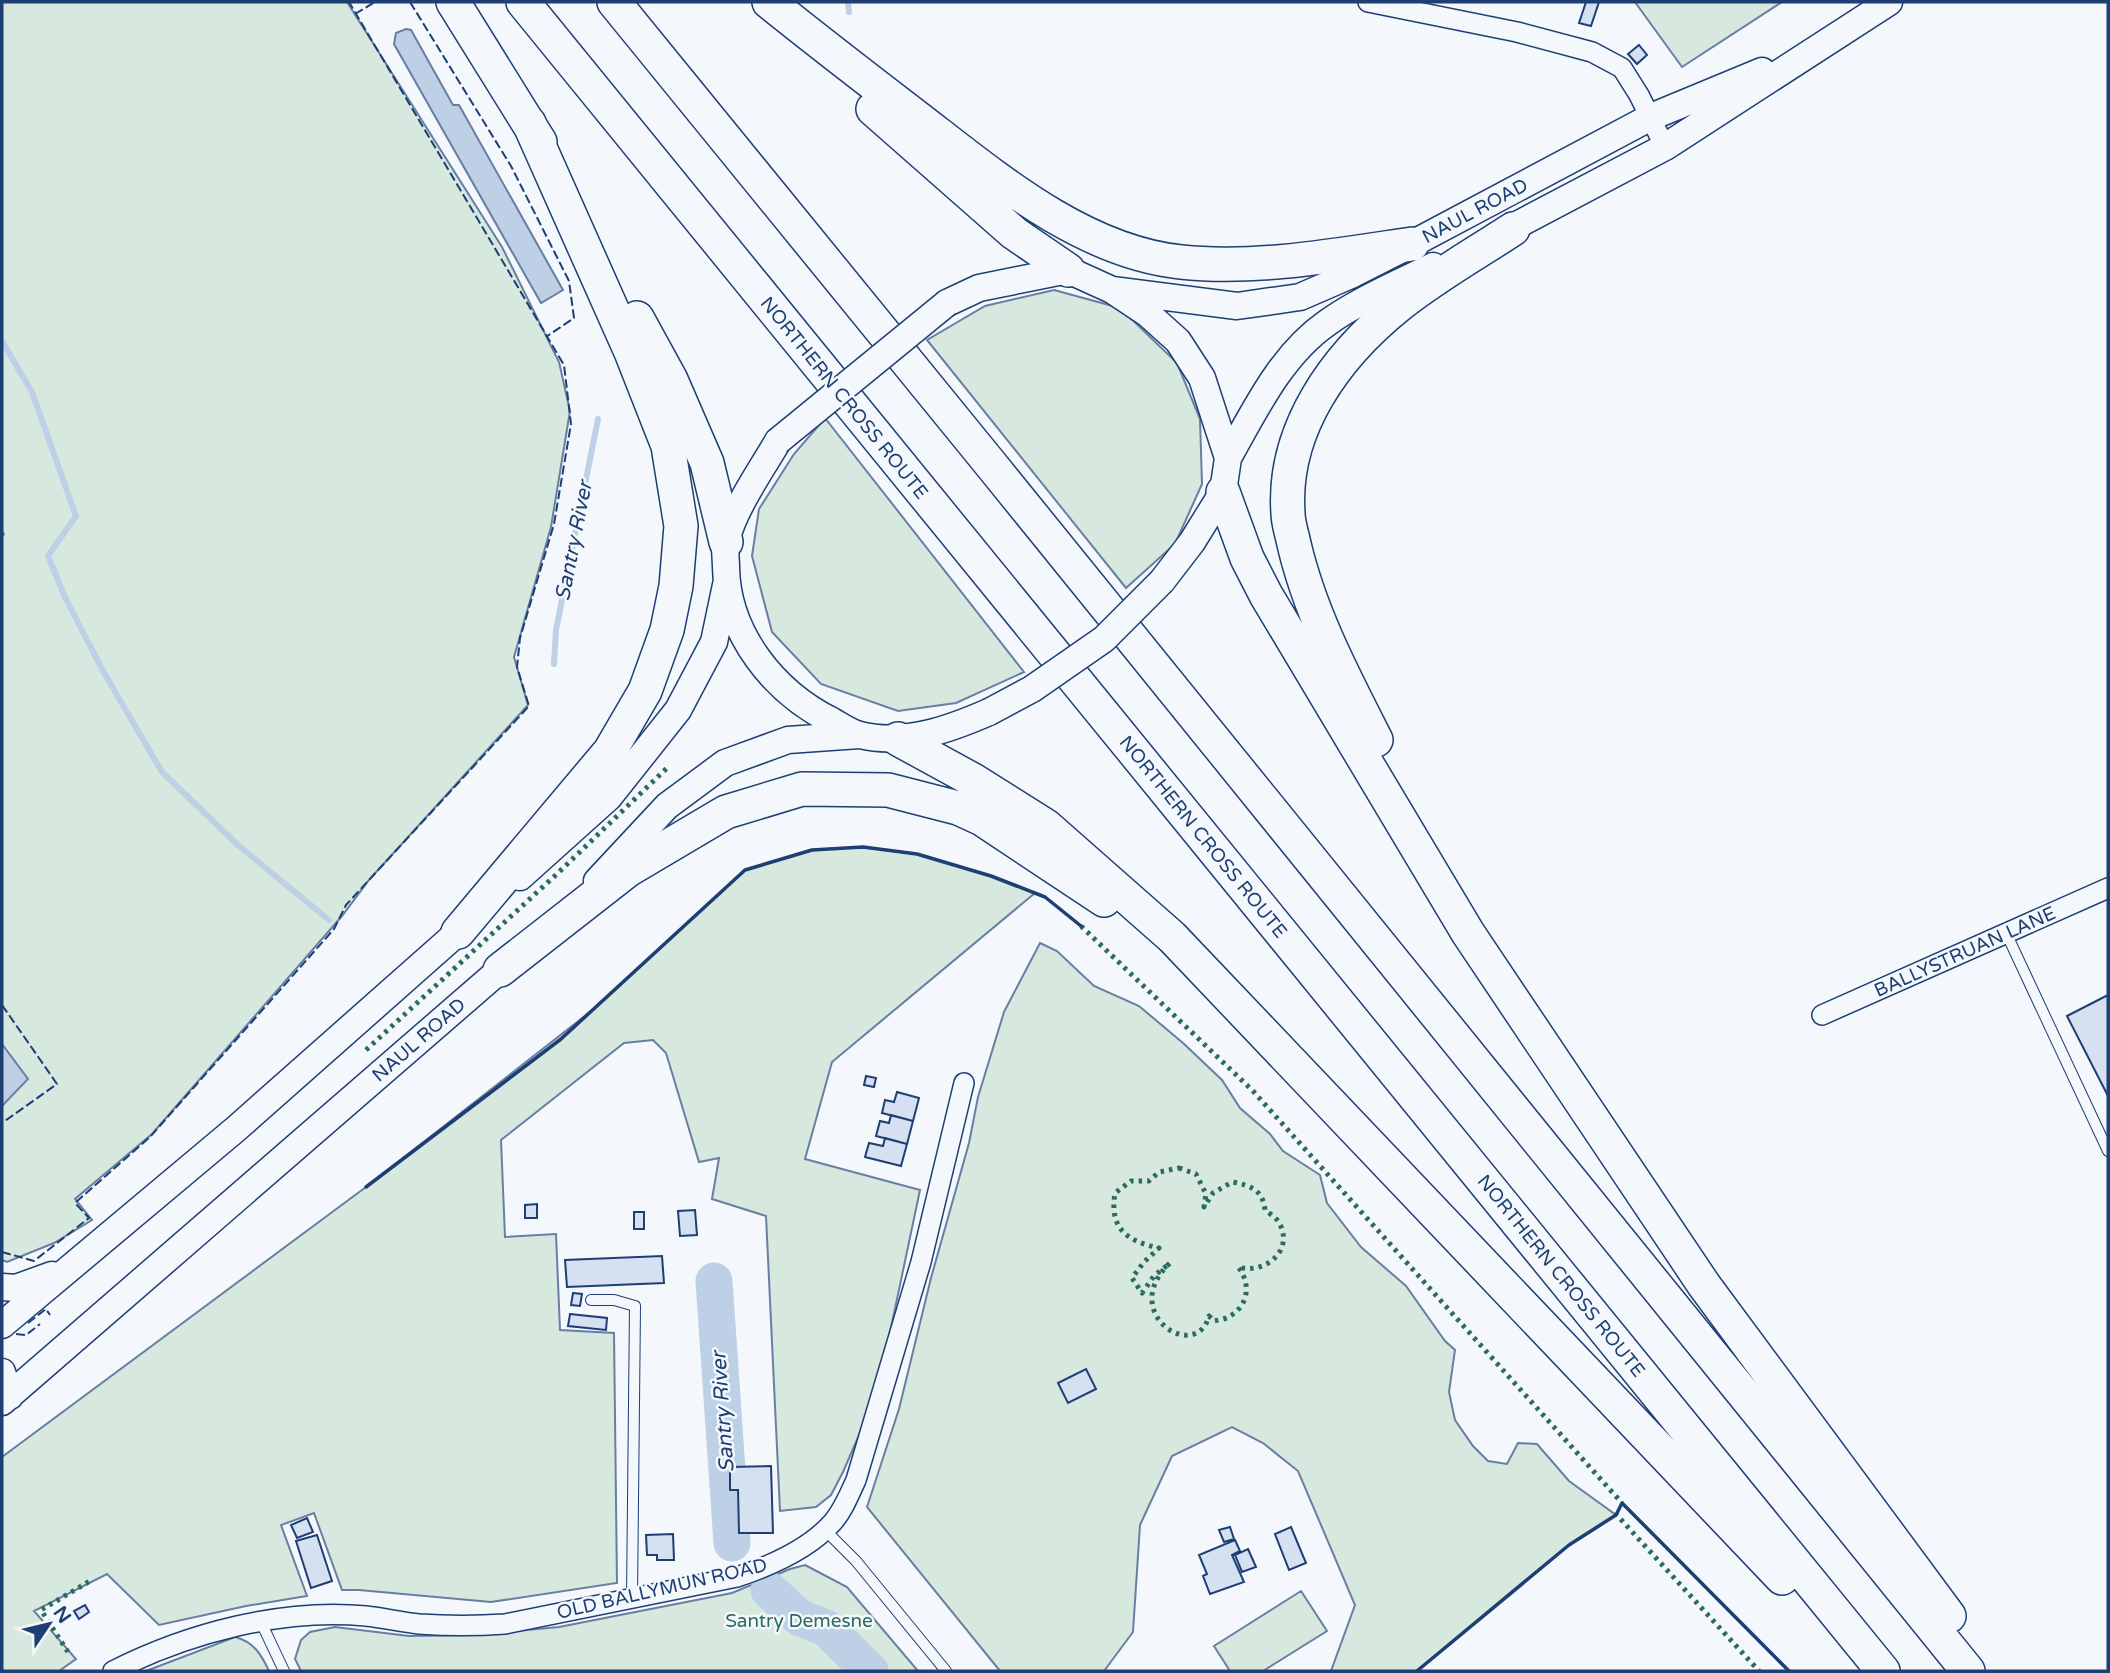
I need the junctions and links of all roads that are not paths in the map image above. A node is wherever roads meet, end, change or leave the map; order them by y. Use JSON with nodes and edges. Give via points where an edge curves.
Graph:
{"nodes":[{"id":1,"x":453,"y":2,"type":"edge"},
{"id":2,"x":523,"y":2,"type":"edge"},
{"id":3,"x":614,"y":2,"type":"edge"},
{"id":4,"x":754,"y":2,"type":"edge"},
{"id":5,"x":769,"y":2,"type":"edge"},
{"id":6,"x":1368,"y":2,"type":"edge"},
{"id":7,"x":1889,"y":2,"type":"edge"},
{"id":8,"x":1824,"y":45,"type":"junction"},
{"id":9,"x":1651,"y":117,"type":"junction"},
{"id":10,"x":529,"y":123,"type":"junction"},
{"id":11,"x":1665,"y":146,"type":"junction"},
{"id":12,"x":1513,"y":229,"type":"junction"},
{"id":13,"x":1412,"y":244,"type":"junction"},
{"id":14,"x":1068,"y":270,"type":"junction"},
{"id":15,"x":1112,"y":290,"type":"junction"},
{"id":16,"x":1228,"y":458,"type":"junction"},
{"id":17,"x":1223,"y":492,"type":"junction"},
{"id":18,"x":726,"y":542,"type":"junction"},
{"id":19,"x":726,"y":586,"type":"junction"},
{"id":20,"x":859,"y":735,"type":"junction"},
{"id":21,"x":898,"y":739,"type":"junction"},
{"id":22,"x":2108,"y":888,"type":"edge"},
{"id":23,"x":458,"y":932,"type":"junction"},
{"id":24,"x":1468,"y":933,"type":"junction"},
{"id":25,"x":2007,"y":935,"type":"junction"},
{"id":26,"x":500,"y":970,"type":"junction"},
{"id":27,"x":1822,"y":1015,"type":"dead end"},
{"id":28,"x":1271,"y":1041,"type":"junction"},
{"id":29,"x":964,"y":1083,"type":"dead end"},
{"id":30,"x":2108,"y":1151,"type":"edge"},
{"id":31,"x":76,"y":1265,"type":"junction"},
{"id":32,"x":2,"y":1286,"type":"edge"},
{"id":33,"x":592,"y":1300,"type":"dead end"},
{"id":34,"x":2,"y":1325,"type":"edge"},
{"id":35,"x":4,"y":1390,"type":"edge"},
{"id":36,"x":824,"y":1530,"type":"junction"},
{"id":37,"x":632,"y":1598,"type":"junction"},
{"id":38,"x":260,"y":1620,"type":"junction"},
{"id":39,"x":113,"y":1671,"type":"edge"},
{"id":40,"x":284,"y":1671,"type":"edge"},
{"id":41,"x":946,"y":1671,"type":"edge"},
{"id":42,"x":1871,"y":1671,"type":"edge"},
{"id":43,"x":1883,"y":1671,"type":"edge"},
{"id":44,"x":1968,"y":1671,"type":"edge"},
{"id":45,"x":1990,"y":1671,"type":"edge"}],
"edges":[{"from":1,"to":10,"type":"highway"},
{"from":2,"to":43,"type":"highway","name":"NORTHERN CROSS ROUTE"},
{"from":3,"to":44,"type":"highway"},
{"from":4,"to":14,"type":"highway","via":[[1014,233]]},
{"from":5,"to":13,"type":"highway","via":[[1009,188],[1071,226],[1121,248],[1179,262],[1243,264]]},
{"from":6,"to":9,"type":"street","via":[[1592,52],[1622,68]]},
{"from":7,"to":8,"type":"main road","name":"NAUL ROAD"},
{"from":8,"to":9,"type":"main road","name":"NAUL ROAD"},
{"from":8,"to":11,"type":"main road","name":"NAUL ROAD"},
{"from":9,"to":11,"type":"street"},
{"from":9,"to":13,"type":"main road","name":"NAUL ROAD"},
{"from":10,"to":18,"type":"highway","via":[[671,380],[707,463]]},
{"from":10,"to":23,"type":"highway","via":[[668,446],[681,526],[676,586],[667,630],[645,691],[610,751]]},
{"from":11,"to":12,"type":"main road","name":"NAUL ROAD"},
{"from":12,"to":16,"type":"main road","name":"NAUL ROAD","via":[[1327,323],[1275,377]]},
{"from":12,"to":24,"type":"highway","via":[[1400,304],[1368,331],[1329,376],[1301,427],[1290,474],[1288,513],[1298,563],[1317,618]]},
{"from":13,"to":15,"type":"main road","name":"NAUL ROAD","via":[[1300,298],[1237,306]]},
{"from":14,"to":15,"type":"main road"},
{"from":14,"to":18,"type":"main road","bridge":true,"via":[[979,288],[947,303],[778,441],[740,507]]},
{"from":15,"to":16,"type":"main road","via":[[1178,341],[1202,378]]},
{"from":16,"to":17,"type":"main road"},
{"from":17,"to":21,"type":"main road","bridge":true,"via":[[1162,581],[1104,639],[1032,689],[989,712],[954,727]]},
{"from":17,"to":24,"type":"highway","via":[[1266,595]]},
{"from":18,"to":19,"type":"main road"},
{"from":19,"to":20,"type":"main road","via":[[734,618],[775,681],[807,709]]},
{"from":19,"to":23,"type":"main road","via":[[714,642],[678,710],[646,753],[609,797]]},
{"from":20,"to":21,"type":"main road"},
{"from":20,"to":26,"type":"main road","name":"NAUL ROAD","via":[[788,740],[725,763],[667,806],[594,884]]},
{"from":21,"to":28,"type":"highway","via":[[1046,826],[1172,937]]},
{"from":22,"to":25,"type":"street","name":"BALLYSTRUAN LANE"},
{"from":23,"to":31,"type":"main road"},
{"from":24,"to":45,"type":"highway","via":[[1704,1285]]},
{"from":25,"to":27,"type":"street","name":"BALLYSTRUAN LANE"},
{"from":25,"to":30,"type":"lane"},
{"from":26,"to":28,"type":"highway","via":[[628,870],[726,812],[802,789],[888,790],[958,808],[993,826],[1115,907]]},
{"from":26,"to":35,"type":"main road","name":"NAUL ROAD"},
{"from":28,"to":42,"type":"highway"},
{"from":29,"to":36,"type":"street","name":"OLD BALLYMUN ROAD","via":[[921,1262],[874,1428],[844,1507]]},
{"from":31,"to":32,"type":"main road","via":[[16,1288]]},
{"from":31,"to":34,"type":"main road"},
{"from":33,"to":37,"type":"lane","via":[[635,1306]]},
{"from":36,"to":37,"type":"street","name":"OLD BALLYMUN ROAD","via":[[767,1567]]},
{"from":36,"to":41,"type":"lane","via":[[856,1561]]},
{"from":37,"to":38,"type":"street","name":"OLD BALLYMUN ROAD","via":[[505,1624],[473,1626],[365,1616]]},
{"from":38,"to":39,"type":"street","name":"OLD BALLYMUN ROAD","via":[[186,1641]]},
{"from":38,"to":40,"type":"lane"}]}
